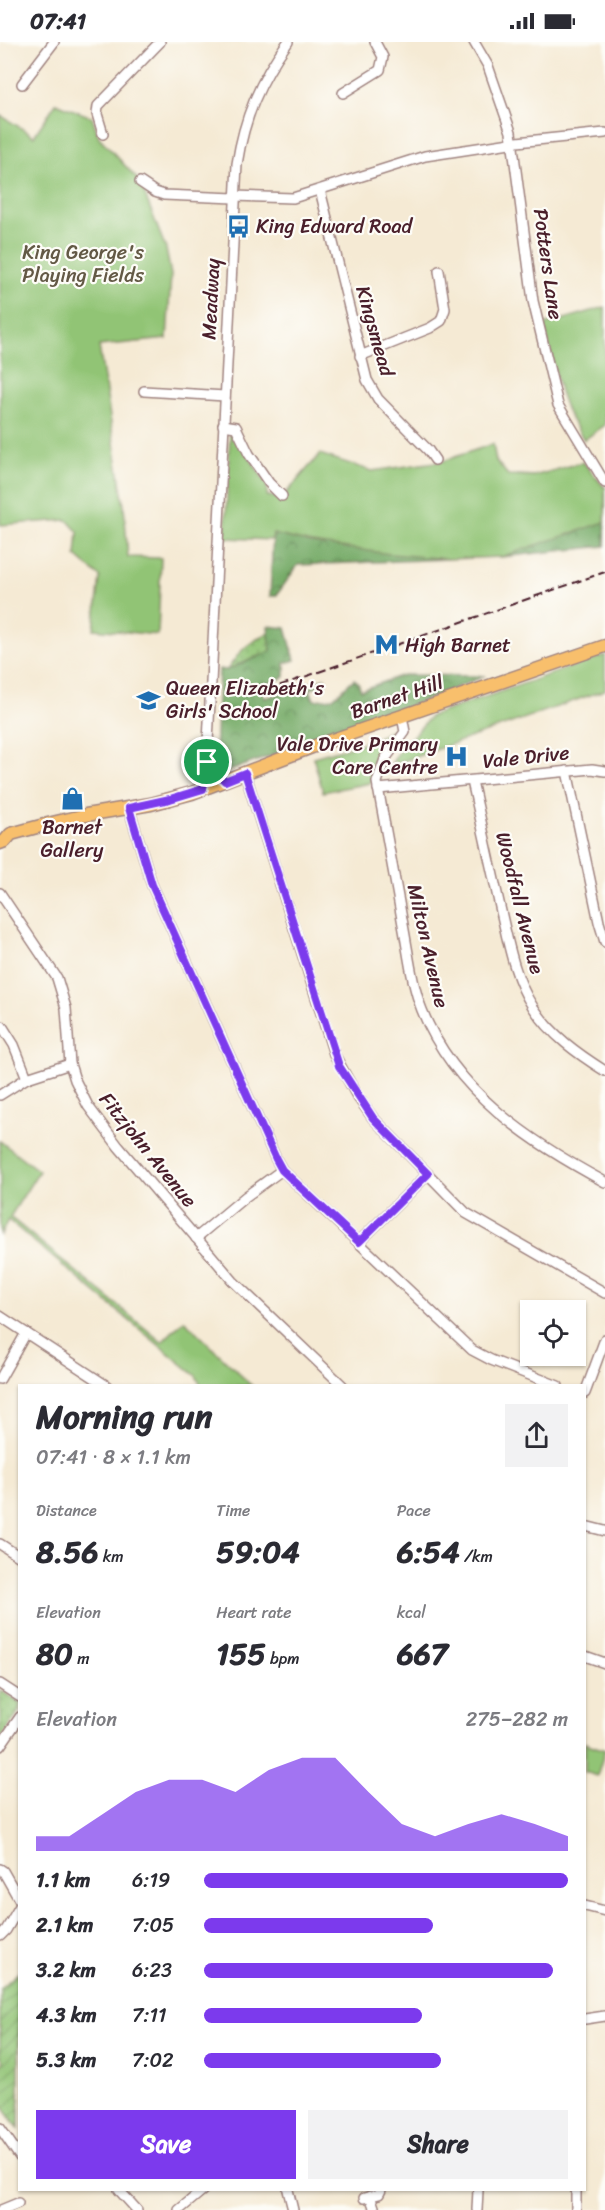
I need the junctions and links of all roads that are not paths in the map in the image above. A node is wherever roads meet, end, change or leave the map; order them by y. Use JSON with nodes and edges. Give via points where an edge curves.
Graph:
{"nodes":[{"id":1,"x":54,"y":42,"type":"edge"},
{"id":2,"x":160,"y":42,"type":"edge"},
{"id":3,"x":288,"y":42,"type":"edge"},
{"id":4,"x":375,"y":42,"type":"edge"},
{"id":5,"x":474,"y":42,"type":"edge"},
{"id":6,"x":347,"y":76,"type":"dead end"},
{"id":7,"x":22,"y":84,"type":"dead end"},
{"id":8,"x":353,"y":87,"type":"junction"},
{"id":9,"x":343,"y":93,"type":"dead end"},
{"id":10,"x":605,"y":133,"type":"edge"},
{"id":11,"x":103,"y":134,"type":"dead end"},
{"id":12,"x":513,"y":143,"type":"junction"},
{"id":13,"x":140,"y":182,"type":"dead end"},
{"id":14,"x":320,"y":190,"type":"junction"},
{"id":15,"x":234,"y":197,"type":"junction"},
{"id":16,"x":439,"y":271,"type":"dead end"},
{"id":17,"x":441,"y":283,"type":"junction"},
{"id":18,"x":429,"y":284,"type":"dead end"},
{"id":19,"x":360,"y":356,"type":"junction"},
{"id":20,"x":144,"y":391,"type":"dead end"},
{"id":21,"x":225,"y":396,"type":"junction"},
{"id":22,"x":223,"y":425,"type":"junction"},
{"id":23,"x":435,"y":460,"type":"dead end"},
{"id":24,"x":605,"y":483,"type":"edge"},
{"id":25,"x":282,"y":496,"type":"dead end"},
{"id":26,"x":605,"y":646,"type":"edge"},
{"id":27,"x":402,"y":716,"type":"junction"},
{"id":28,"x":207,"y":762,"type":"junction"},
{"id":29,"x":567,"y":771,"type":"junction"},
{"id":30,"x":605,"y":771,"type":"edge"},
{"id":31,"x":245,"y":773,"type":"junction"},
{"id":32,"x":225,"y":781,"type":"junction"},
{"id":33,"x":472,"y":781,"type":"junction"},
{"id":34,"x":203,"y":789,"type":"junction"},
{"id":35,"x":378,"y":789,"type":"junction"},
{"id":36,"x":129,"y":808,"type":"junction"},
{"id":37,"x":6,"y":833,"type":"edge"},
{"id":38,"x":0,"y":843,"type":"edge"},
{"id":39,"x":0,"y":893,"type":"edge"},
{"id":40,"x":605,"y":942,"type":"edge"},
{"id":41,"x":2,"y":1026,"type":"dead end"},
{"id":42,"x":70,"y":1064,"type":"junction"},
{"id":43,"x":605,"y":1071,"type":"edge"},
{"id":44,"x":27,"y":1078,"type":"junction"},
{"id":45,"x":0,"y":1095,"type":"edge"},
{"id":46,"x":282,"y":1170,"type":"junction"},
{"id":47,"x":428,"y":1174,"type":"junction"},
{"id":48,"x":605,"y":1182,"type":"edge"},
{"id":49,"x":196,"y":1239,"type":"junction"},
{"id":50,"x":359,"y":1242,"type":"junction"},
{"id":51,"x":605,"y":1293,"type":"edge"},
{"id":52,"x":0,"y":1316,"type":"edge"},
{"id":53,"x":26,"y":1333,"type":"junction"},
{"id":54,"x":605,"y":1339,"type":"edge"},
{"id":55,"x":0,"y":1379,"type":"edge"},
{"id":56,"x":104,"y":1384,"type":"edge"},
{"id":57,"x":341,"y":1384,"type":"edge"},
{"id":58,"x":553,"y":1384,"type":"edge"},
{"id":59,"x":586,"y":1390,"type":"edge"},
{"id":60,"x":586,"y":1526,"type":"edge"},
{"id":61,"x":605,"y":1531,"type":"edge"},
{"id":62,"x":0,"y":1544,"type":"edge"},
{"id":63,"x":18,"y":1556,"type":"edge"},
{"id":64,"x":586,"y":1656,"type":"edge"},
{"id":65,"x":605,"y":1663,"type":"edge"},
{"id":66,"x":0,"y":1684,"type":"edge"},
{"id":67,"x":18,"y":1696,"type":"edge"},
{"id":68,"x":18,"y":1720,"type":"edge"},
{"id":69,"x":0,"y":1746,"type":"edge"},
{"id":70,"x":0,"y":1869,"type":"edge"},
{"id":71,"x":18,"y":1897,"type":"edge"},
{"id":72,"x":586,"y":1905,"type":"edge"},
{"id":73,"x":18,"y":1909,"type":"edge"},
{"id":74,"x":605,"y":1911,"type":"edge"},
{"id":75,"x":0,"y":1936,"type":"edge"},
{"id":76,"x":605,"y":2016,"type":"edge"},
{"id":77,"x":586,"y":2019,"type":"edge"},
{"id":78,"x":0,"y":2128,"type":"edge"},
{"id":79,"x":18,"y":2154,"type":"edge"},
{"id":80,"x":119,"y":2191,"type":"edge"},
{"id":81,"x":202,"y":2191,"type":"edge"},
{"id":82,"x":288,"y":2191,"type":"edge"},
{"id":83,"x":380,"y":2191,"type":"edge"},
{"id":84,"x":478,"y":2191,"type":"edge"},
{"id":85,"x":576,"y":2191,"type":"edge"},
{"id":86,"x":18,"y":2203,"type":"dead end"},
{"id":87,"x":1,"y":2210,"type":"edge"},
{"id":88,"x":137,"y":2210,"type":"edge"},
{"id":89,"x":179,"y":2210,"type":"edge"},
{"id":90,"x":293,"y":2210,"type":"edge"},
{"id":91,"x":375,"y":2210,"type":"edge"},
{"id":92,"x":467,"y":2210,"type":"edge"},
{"id":93,"x":477,"y":2210,"type":"edge"},
{"id":94,"x":576,"y":2210,"type":"edge"}],
"edges":[{"from":1,"to":7,"type":"street"},
{"from":2,"to":11,"type":"street","via":[[98,106]]},
{"from":3,"to":15,"type":"street","name":"Meadway","via":[[250,108],[239,148]]},
{"from":4,"to":8,"type":"street","via":[[383,57],[382,66]]},
{"from":5,"to":12,"type":"street","name":"Potters Lane","via":[[488,66]]},
{"from":6,"to":8,"type":"street"},
{"from":8,"to":9,"type":"street"},
{"from":10,"to":12,"type":"street"},
{"from":12,"to":14,"type":"street","via":[[413,158]]},
{"from":12,"to":24,"type":"street","name":"Potters Lane","via":[[533,301],[551,380],[558,405]]},
{"from":13,"to":15,"type":"street","via":[[164,195]]},
{"from":14,"to":15,"type":"street","via":[[293,198]]},
{"from":14,"to":19,"type":"street","name":"Kingsmead"},
{"from":15,"to":21,"type":"street","name":"Meadway"},
{"from":16,"to":17,"type":"street"},
{"from":17,"to":18,"type":"street"},
{"from":17,"to":19,"type":"street","via":[[445,309],[436,326]]},
{"from":19,"to":23,"type":"street","name":"Kingsmead","via":[[378,399]]},
{"from":20,"to":21,"type":"street"},
{"from":21,"to":22,"type":"street","name":"Meadway"},
{"from":22,"to":25,"type":"street","via":[[236,427],[249,454]]},
{"from":22,"to":28,"type":"street","name":"Meadway"},
{"from":26,"to":27,"type":"main road","name":"Barnet Hill"},
{"from":27,"to":31,"type":"main road","name":"Barnet Hill"},
{"from":27,"to":35,"type":"street","name":"Milton Avenue","via":[[405,732],[381,770]]},
{"from":28,"to":32,"type":"street"},
{"from":28,"to":34,"type":"street","name":"Meadway"},
{"from":29,"to":30,"type":"street","name":"Vale Drive"},
{"from":29,"to":33,"type":"street","name":"Vale Drive"},
{"from":29,"to":40,"type":"street"},
{"from":31,"to":32,"type":"main road","name":"Barnet Hill"},
{"from":31,"to":47,"type":"street","via":[[339,1066],[373,1118]]},
{"from":32,"to":34,"type":"main road","name":"Barnet Hill"},
{"from":33,"to":35,"type":"street","name":"Vale Drive"},
{"from":33,"to":43,"type":"street","name":"Woodfall Avenue","via":[[522,987],[555,1034]]},
{"from":34,"to":36,"type":"main road","name":"Barnet Hill"},
{"from":35,"to":48,"type":"street","name":"Milton Avenue","via":[[417,995],[442,1049],[475,1091],[503,1117],[565,1161]]},
{"from":36,"to":37,"type":"main road","name":"Barnet Hill"},
{"from":36,"to":46,"type":"street","via":[[152,885]]},
{"from":37,"to":38,"type":"main road","via":[[5,841]]},
{"from":39,"to":42,"type":"street","name":"Fitzjohn Avenue","via":[[57,978],[66,1008]]},
{"from":41,"to":44,"type":"street"},
{"from":42,"to":44,"type":"street"},
{"from":42,"to":49,"type":"street","name":"Fitzjohn Avenue","via":[[82,1096],[99,1123]]},
{"from":44,"to":45,"type":"street"},
{"from":46,"to":49,"type":"street"},
{"from":46,"to":50,"type":"street"},
{"from":47,"to":50,"type":"street"},
{"from":47,"to":51,"type":"street","via":[[473,1218]]},
{"from":49,"to":57,"type":"street","name":"Fitzjohn Avenue","via":[[232,1281]]},
{"from":50,"to":58,"type":"street","via":[[472,1350]]},
{"from":52,"to":53,"type":"street"},
{"from":53,"to":55,"type":"street"},
{"from":53,"to":56,"type":"street"},
{"from":54,"to":59,"type":"street"},
{"from":60,"to":61,"type":"street"},
{"from":62,"to":63,"type":"street"},
{"from":64,"to":65,"type":"street"},
{"from":66,"to":67,"type":"street"},
{"from":68,"to":69,"type":"street"},
{"from":70,"to":71,"type":"street"},
{"from":72,"to":74,"type":"street"},
{"from":73,"to":75,"type":"street"},
{"from":76,"to":77,"type":"street"},
{"from":78,"to":79,"type":"street"},
{"from":80,"to":88,"type":"street"},
{"from":81,"to":89,"type":"street"},
{"from":82,"to":90,"type":"street"},
{"from":83,"to":91,"type":"street","via":[[367,2197]]},
{"from":84,"to":93,"type":"street"},
{"from":85,"to":94,"type":"street"},
{"from":86,"to":87,"type":"street"},
{"from":92,"to":93,"type":"street"}]}
